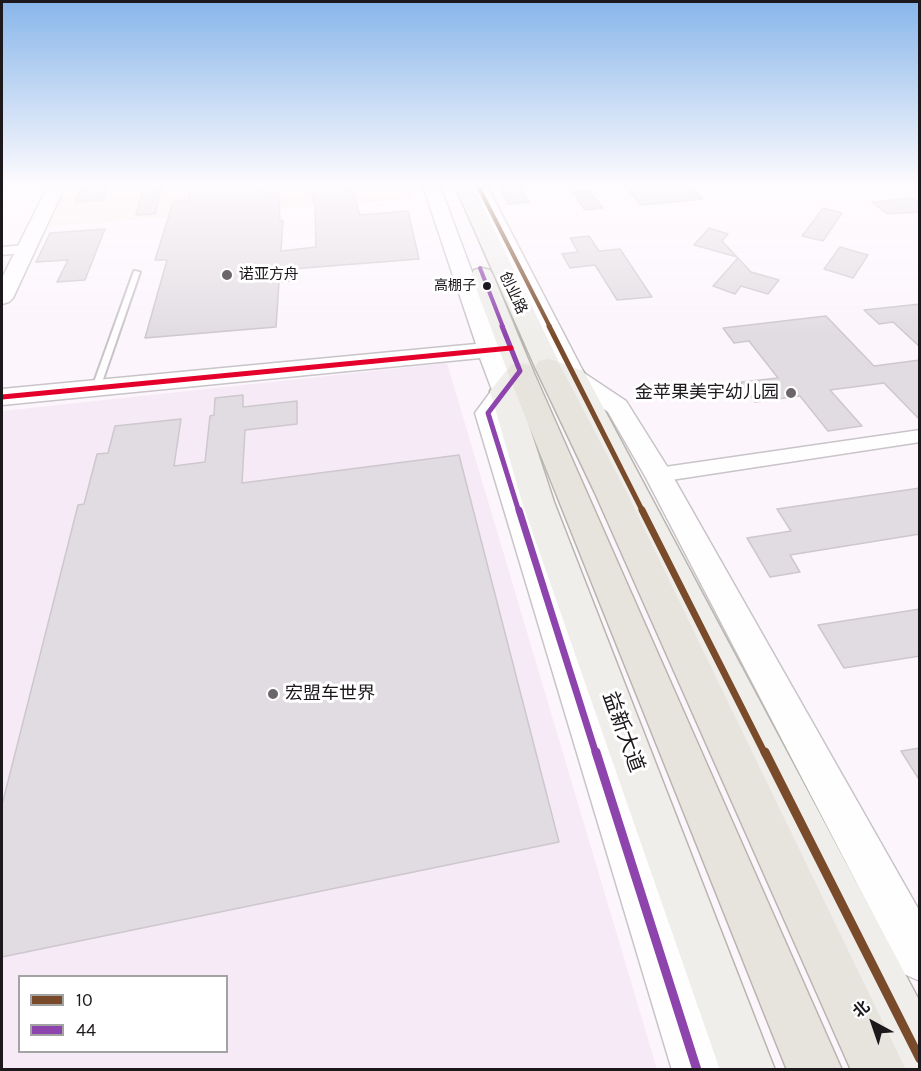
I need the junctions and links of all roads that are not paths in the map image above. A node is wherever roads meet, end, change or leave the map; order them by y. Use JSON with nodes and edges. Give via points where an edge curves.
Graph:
{"nodes":[{"id":1,"x":32,"y":236,"type":"edge"},
{"id":2,"x":457,"y":236,"type":"edge"},
{"id":3,"x":469,"y":236,"type":"edge"},
{"id":4,"x":481,"y":236,"type":"edge"},
{"id":5,"x":491,"y":236,"type":"edge"},
{"id":6,"x":25,"y":249,"type":"junction"},
{"id":7,"x":2,"y":251,"type":"edge"},
{"id":8,"x":136,"y":272,"type":"dead end"},
{"id":9,"x":2,"y":298,"type":"edge"},
{"id":10,"x":525,"y":367,"type":"junction"},
{"id":11,"x":96,"y":388,"type":"junction"},
{"id":12,"x":2,"y":397,"type":"edge"},
{"id":13,"x":920,"y":436,"type":"edge"},
{"id":14,"x":603,"y":492,"type":"junction"},
{"id":15,"x":920,"y":958,"type":"edge"},
{"id":16,"x":920,"y":1059,"type":"edge"},
{"id":17,"x":697,"y":1070,"type":"edge"},
{"id":18,"x":748,"y":1070,"type":"edge"},
{"id":19,"x":814,"y":1070,"type":"edge"},
{"id":20,"x":879,"y":1070,"type":"edge"}],
"edges":[{"from":1,"to":6,"type":"street"},
{"from":2,"to":10,"type":"street"},
{"from":3,"to":10,"type":"main road","name":"创业路"},
{"from":4,"to":10,"type":"main road","name":"创业路"},
{"from":5,"to":10,"type":"street"},
{"from":6,"to":7,"type":"street"},
{"from":6,"to":9,"type":"street"},
{"from":8,"to":11,"type":"lane"},
{"from":10,"to":11,"type":"street"},
{"from":10,"to":14,"type":"main road","name":"益新大道"},
{"from":10,"to":14,"type":"highway"},
{"from":10,"to":14,"type":"street","via":[[617,407]]},
{"from":10,"to":17,"type":"street","via":[[488,413]]},
{"from":11,"to":12,"type":"street"},
{"from":13,"to":14,"type":"street"},
{"from":14,"to":15,"type":"street"},
{"from":14,"to":16,"type":"main road","name":"益新大道"},
{"from":14,"to":18,"type":"main road","name":"益新大道"},
{"from":14,"to":19,"type":"highway"},
{"from":14,"to":20,"type":"highway"}]}
